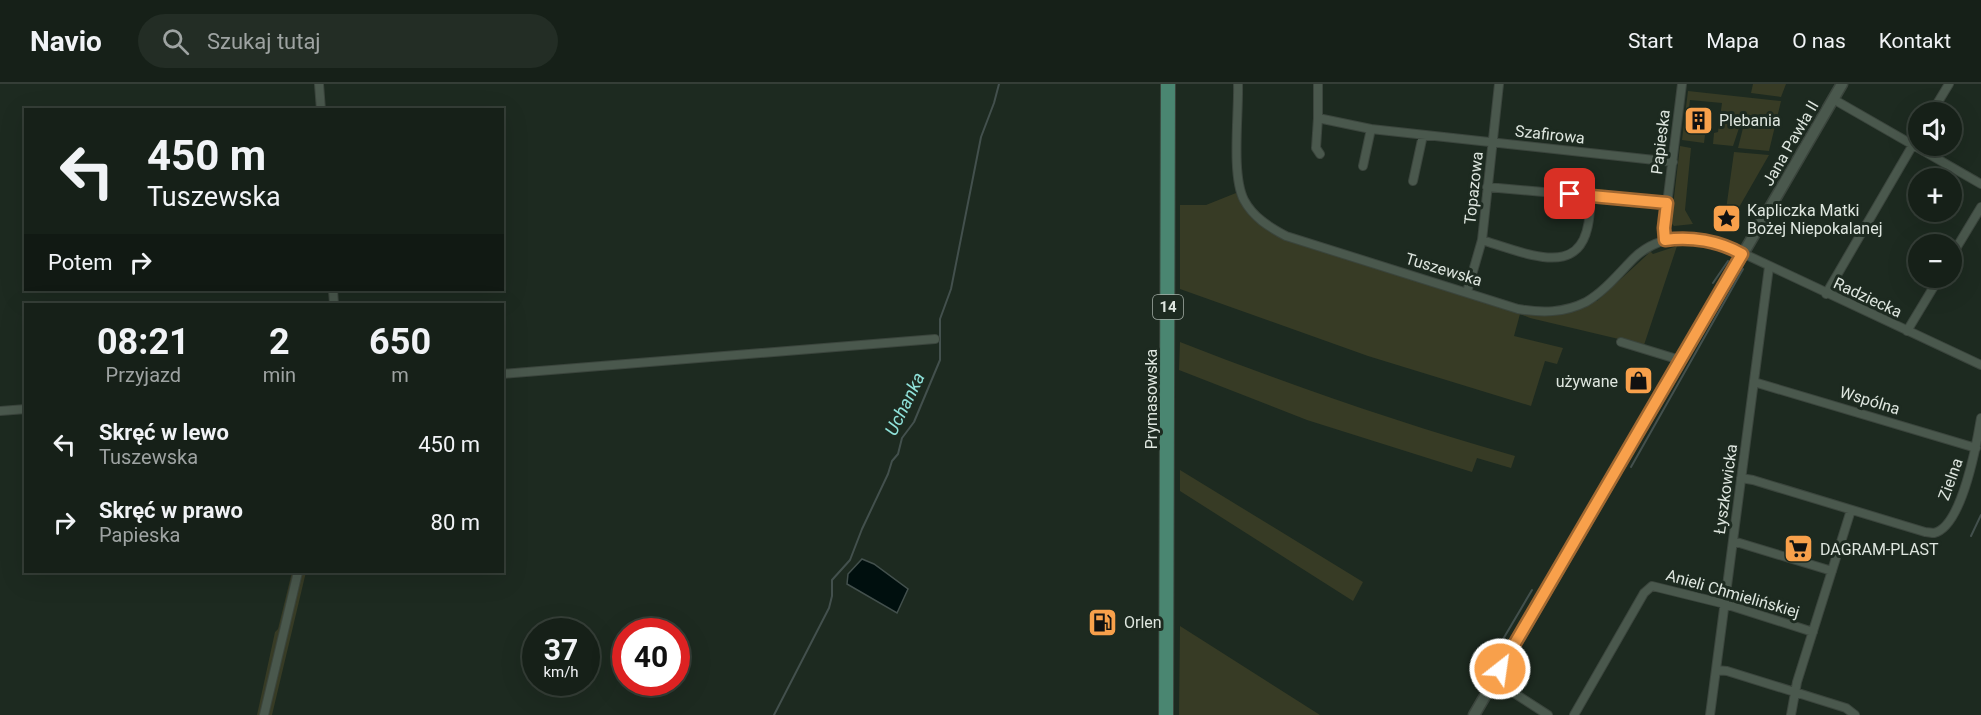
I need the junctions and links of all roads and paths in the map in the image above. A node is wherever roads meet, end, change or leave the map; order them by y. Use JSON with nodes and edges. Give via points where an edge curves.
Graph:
{"nodes":[{"id":1,"x":319,"y":84,"type":"edge"},
{"id":2,"x":1168,"y":84,"type":"edge"},
{"id":3,"x":1239,"y":84,"type":"edge"},
{"id":4,"x":1318,"y":84,"type":"edge"},
{"id":5,"x":1499,"y":84,"type":"edge"},
{"id":6,"x":1683,"y":84,"type":"edge"},
{"id":7,"x":1842,"y":84,"type":"edge"},
{"id":8,"x":1949,"y":84,"type":"edge"},
{"id":9,"x":1833,"y":99,"type":"junction"},
{"id":10,"x":1938,"y":102,"type":"edge"},
{"id":11,"x":321,"y":108,"type":"edge"},
{"id":12,"x":1318,"y":118,"type":"junction"},
{"id":13,"x":1371,"y":129,"type":"junction"},
{"id":14,"x":1423,"y":135,"type":"junction"},
{"id":15,"x":1908,"y":142,"type":"edge"},
{"id":16,"x":1492,"y":143,"type":"junction"},
{"id":17,"x":1320,"y":154,"type":"dead end"},
{"id":18,"x":1908,"y":155,"type":"edge"},
{"id":19,"x":1933,"y":156,"type":"edge"},
{"id":20,"x":1673,"y":162,"type":"junction"},
{"id":21,"x":1363,"y":166,"type":"dead end"},
{"id":22,"x":1413,"y":181,"type":"dead end"},
{"id":23,"x":1981,"y":184,"type":"edge"},
{"id":24,"x":1487,"y":187,"type":"junction"},
{"id":25,"x":1590,"y":195,"type":"junction"},
{"id":26,"x":1667,"y":203,"type":"junction"},
{"id":27,"x":1981,"y":207,"type":"edge"},
{"id":28,"x":1962,"y":238,"type":"edge"},
{"id":29,"x":1482,"y":240,"type":"junction"},
{"id":30,"x":1665,"y":240,"type":"junction"},
{"id":31,"x":1738,"y":261,"type":"junction"},
{"id":32,"x":1769,"y":267,"type":"junction"},
{"id":33,"x":1933,"y":288,"type":"edge"},
{"id":34,"x":1467,"y":292,"type":"junction"},
{"id":35,"x":1826,"y":294,"type":"junction"},
{"id":36,"x":1907,"y":331,"type":"junction"},
{"id":37,"x":935,"y":339,"type":"dead end"},
{"id":38,"x":1621,"y":342,"type":"dead end"},
{"id":39,"x":1680,"y":360,"type":"junction"},
{"id":40,"x":1980,"y":363,"type":"edge"},
{"id":41,"x":504,"y":374,"type":"edge"},
{"id":42,"x":1755,"y":382,"type":"junction"},
{"id":43,"x":24,"y":410,"type":"edge"},
{"id":44,"x":0,"y":411,"type":"edge"},
{"id":45,"x":1981,"y":418,"type":"edge"},
{"id":46,"x":1976,"y":448,"type":"junction"},
{"id":47,"x":1741,"y":478,"type":"junction"},
{"id":48,"x":1851,"y":510,"type":"junction"},
{"id":49,"x":1733,"y":541,"type":"junction"},
{"id":50,"x":1832,"y":571,"type":"junction"},
{"id":51,"x":298,"y":573,"type":"edge"},
{"id":52,"x":1725,"y":604,"type":"junction"},
{"id":53,"x":1813,"y":632,"type":"junction"},
{"id":54,"x":1716,"y":670,"type":"junction"},
{"id":55,"x":1494,"y":680,"type":"junction"},
{"id":56,"x":1794,"y":692,"type":"junction"},
{"id":57,"x":1854,"y":714,"type":"edge"},
{"id":58,"x":264,"y":715,"type":"edge"},
{"id":59,"x":1166,"y":715,"type":"edge"},
{"id":60,"x":1473,"y":715,"type":"edge"},
{"id":61,"x":1548,"y":715,"type":"edge"},
{"id":62,"x":1574,"y":715,"type":"edge"},
{"id":63,"x":1710,"y":715,"type":"edge"},
{"id":64,"x":1791,"y":715,"type":"edge"}],
"edges":[{"from":1,"to":11,"type":"street"},
{"from":2,"to":59,"type":"main road","name":"Prymasowska","number":"14"},
{"from":3,"to":34,"type":"street","name":"Tuszewska","via":[[1239,184],[1251,211],[1286,236]]},
{"from":4,"to":12,"type":"street"},
{"from":5,"to":16,"type":"street","name":"Topazowa"},
{"from":6,"to":20,"type":"street","name":"Papieska"},
{"from":7,"to":9,"type":"street","name":"Jana Pawła II"},
{"from":8,"to":10,"type":"street"},
{"from":9,"to":15,"type":"street"},
{"from":9,"to":31,"type":"street","name":"Jana Pawła II"},
{"from":12,"to":13,"type":"street","name":"Szafirowa"},
{"from":12,"to":17,"type":"street","via":[[1316,148]]},
{"from":13,"to":14,"type":"street","name":"Szafirowa"},
{"from":13,"to":21,"type":"street"},
{"from":14,"to":16,"type":"street","name":"Szafirowa"},
{"from":14,"to":22,"type":"street"},
{"from":16,"to":20,"type":"street","name":"Szafirowa"},
{"from":16,"to":24,"type":"street","name":"Topazowa"},
{"from":18,"to":35,"type":"street"},
{"from":19,"to":23,"type":"street"},
{"from":20,"to":26,"type":"street","name":"Papieska"},
{"from":24,"to":25,"type":"street"},
{"from":24,"to":29,"type":"street","name":"Topazowa"},
{"from":25,"to":26,"type":"street"},
{"from":25,"to":29,"type":"street","via":[[1588,235],[1568,255],[1549,260]]},
{"from":26,"to":30,"type":"street","name":"Papieska"},
{"from":27,"to":28,"type":"street"},
{"from":29,"to":34,"type":"street","name":"Topazowa"},
{"from":30,"to":31,"type":"street","name":"Tuszewska","via":[[1684,238],[1726,246]]},
{"from":30,"to":34,"type":"street","name":"Tuszewska","via":[[1643,251],[1600,292],[1568,309],[1531,311]]},
{"from":31,"to":32,"type":"street","name":"Radziecka"},
{"from":31,"to":39,"type":"street","name":"Jana Pawła II"},
{"from":32,"to":35,"type":"street","name":"Radziecka"},
{"from":32,"to":42,"type":"street","name":"Łyszkowicka"},
{"from":33,"to":36,"type":"street"},
{"from":35,"to":36,"type":"street","name":"Radziecka"},
{"from":36,"to":40,"type":"street","name":"Radziecka"},
{"from":37,"to":41,"type":"street"},
{"from":38,"to":39,"type":"street"},
{"from":39,"to":55,"type":"street","name":"Jana Pawła II"},
{"from":42,"to":46,"type":"street","name":"Wspólna"},
{"from":42,"to":47,"type":"street","name":"Łyszkowicka"},
{"from":43,"to":44,"type":"street"},
{"from":45,"to":46,"type":"street","name":"Zielna"},
{"from":46,"to":48,"type":"street","name":"Zielna","via":[[1969,478],[1949,520],[1935,533]]},
{"from":47,"to":48,"type":"street"},
{"from":47,"to":49,"type":"street","name":"Łyszkowicka"},
{"from":48,"to":50,"type":"street"},
{"from":49,"to":50,"type":"street"},
{"from":49,"to":52,"type":"street","name":"Łyszkowicka"},
{"from":50,"to":53,"type":"street"},
{"from":51,"to":58,"type":"street"},
{"from":52,"to":53,"type":"street","name":"Anieli Chmielińskiej"},
{"from":52,"to":54,"type":"street","name":"Łyszkowicka"},
{"from":52,"to":62,"type":"street","name":"Anieli Chmielińskiej","via":[[1652,586]]},
{"from":53,"to":56,"type":"street"},
{"from":54,"to":56,"type":"street"},
{"from":54,"to":63,"type":"street","name":"Łyszkowicka"},
{"from":55,"to":60,"type":"street","name":"Jana Pawła II"},
{"from":55,"to":61,"type":"street"},
{"from":56,"to":57,"type":"street"},
{"from":56,"to":64,"type":"street"}]}
